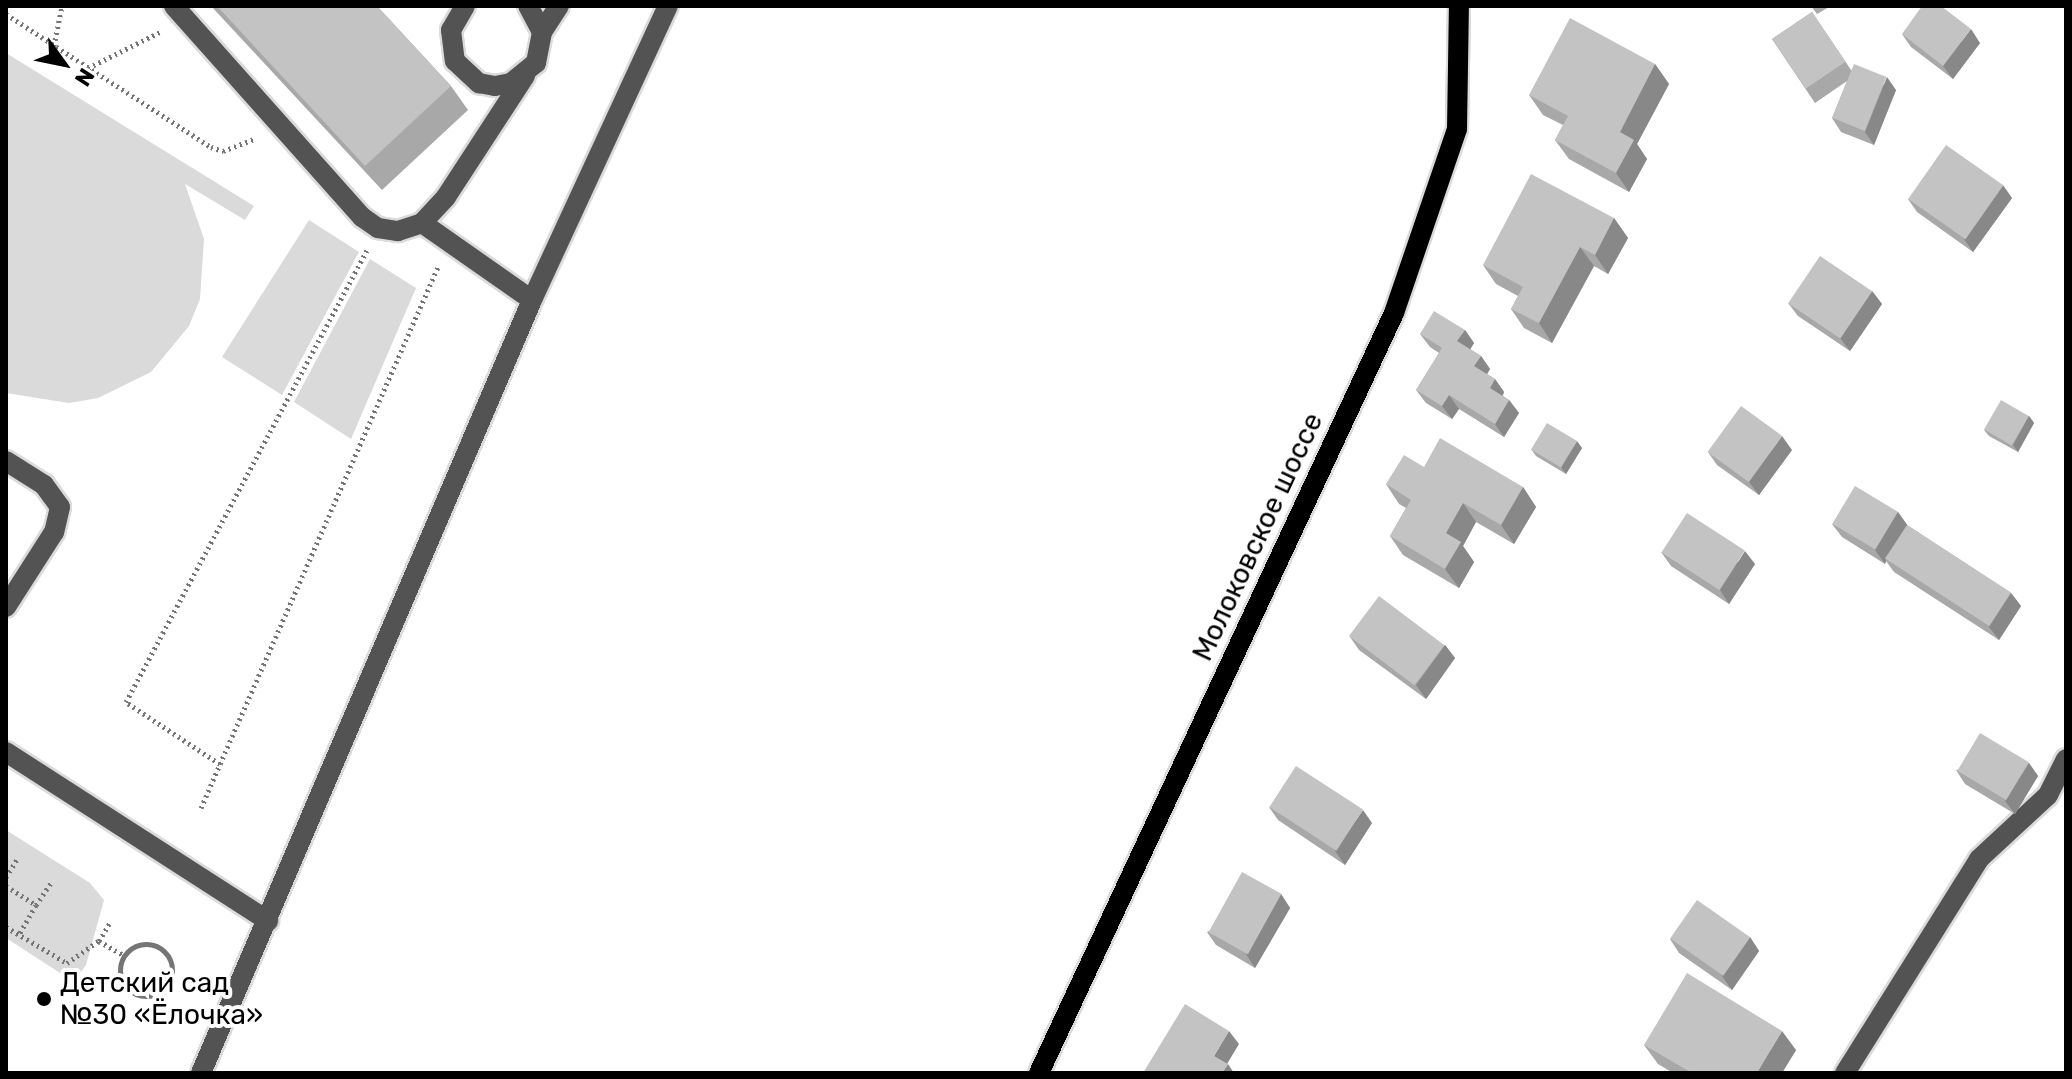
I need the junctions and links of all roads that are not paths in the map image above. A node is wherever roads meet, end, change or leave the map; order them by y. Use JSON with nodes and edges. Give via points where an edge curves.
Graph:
{"nodes":[{"id":1,"x":528,"y":6,"type":"edge"},
{"id":2,"x":559,"y":6,"type":"edge"},
{"id":3,"x":668,"y":6,"type":"edge"},
{"id":4,"x":1459,"y":6,"type":"edge"},
{"id":5,"x":461,"y":7,"type":"edge"},
{"id":6,"x":180,"y":12,"type":"edge"},
{"id":7,"x":542,"y":32,"type":"junction"},
{"id":8,"x":525,"y":76,"type":"junction"},
{"id":9,"x":422,"y":223,"type":"junction"},
{"id":10,"x":532,"y":300,"type":"junction"},
{"id":11,"x":6,"y":461,"type":"edge"},
{"id":12,"x":6,"y":607,"type":"edge"},
{"id":13,"x":6,"y":752,"type":"edge"},
{"id":14,"x":2066,"y":759,"type":"edge"},
{"id":15,"x":268,"y":921,"type":"junction"},
{"id":16,"x":201,"y":1073,"type":"edge"},
{"id":17,"x":1039,"y":1073,"type":"edge"},
{"id":18,"x":1845,"y":1073,"type":"edge"}],
"edges":[{"from":1,"to":7,"type":"street"},
{"from":2,"to":7,"type":"street"},
{"from":3,"to":10,"type":"street"},
{"from":4,"to":17,"type":"main road","name":"Молоковское шоссе","via":[[1457,129],[1394,313]]},
{"from":5,"to":8,"type":"street","via":[[450,46],[465,74],[495,86]]},
{"from":6,"to":9,"type":"street","via":[[362,217],[378,228],[398,231]]},
{"from":7,"to":8,"type":"street","via":[[542,49]]},
{"from":8,"to":9,"type":"street","via":[[446,197]]},
{"from":9,"to":10,"type":"street"},
{"from":10,"to":15,"type":"street"},
{"from":11,"to":12,"type":"street","via":[[44,485],[60,507],[54,532]]},
{"from":13,"to":15,"type":"street"},
{"from":14,"to":18,"type":"street","via":[[2048,795],[1979,859]]},
{"from":15,"to":16,"type":"street"}]}
